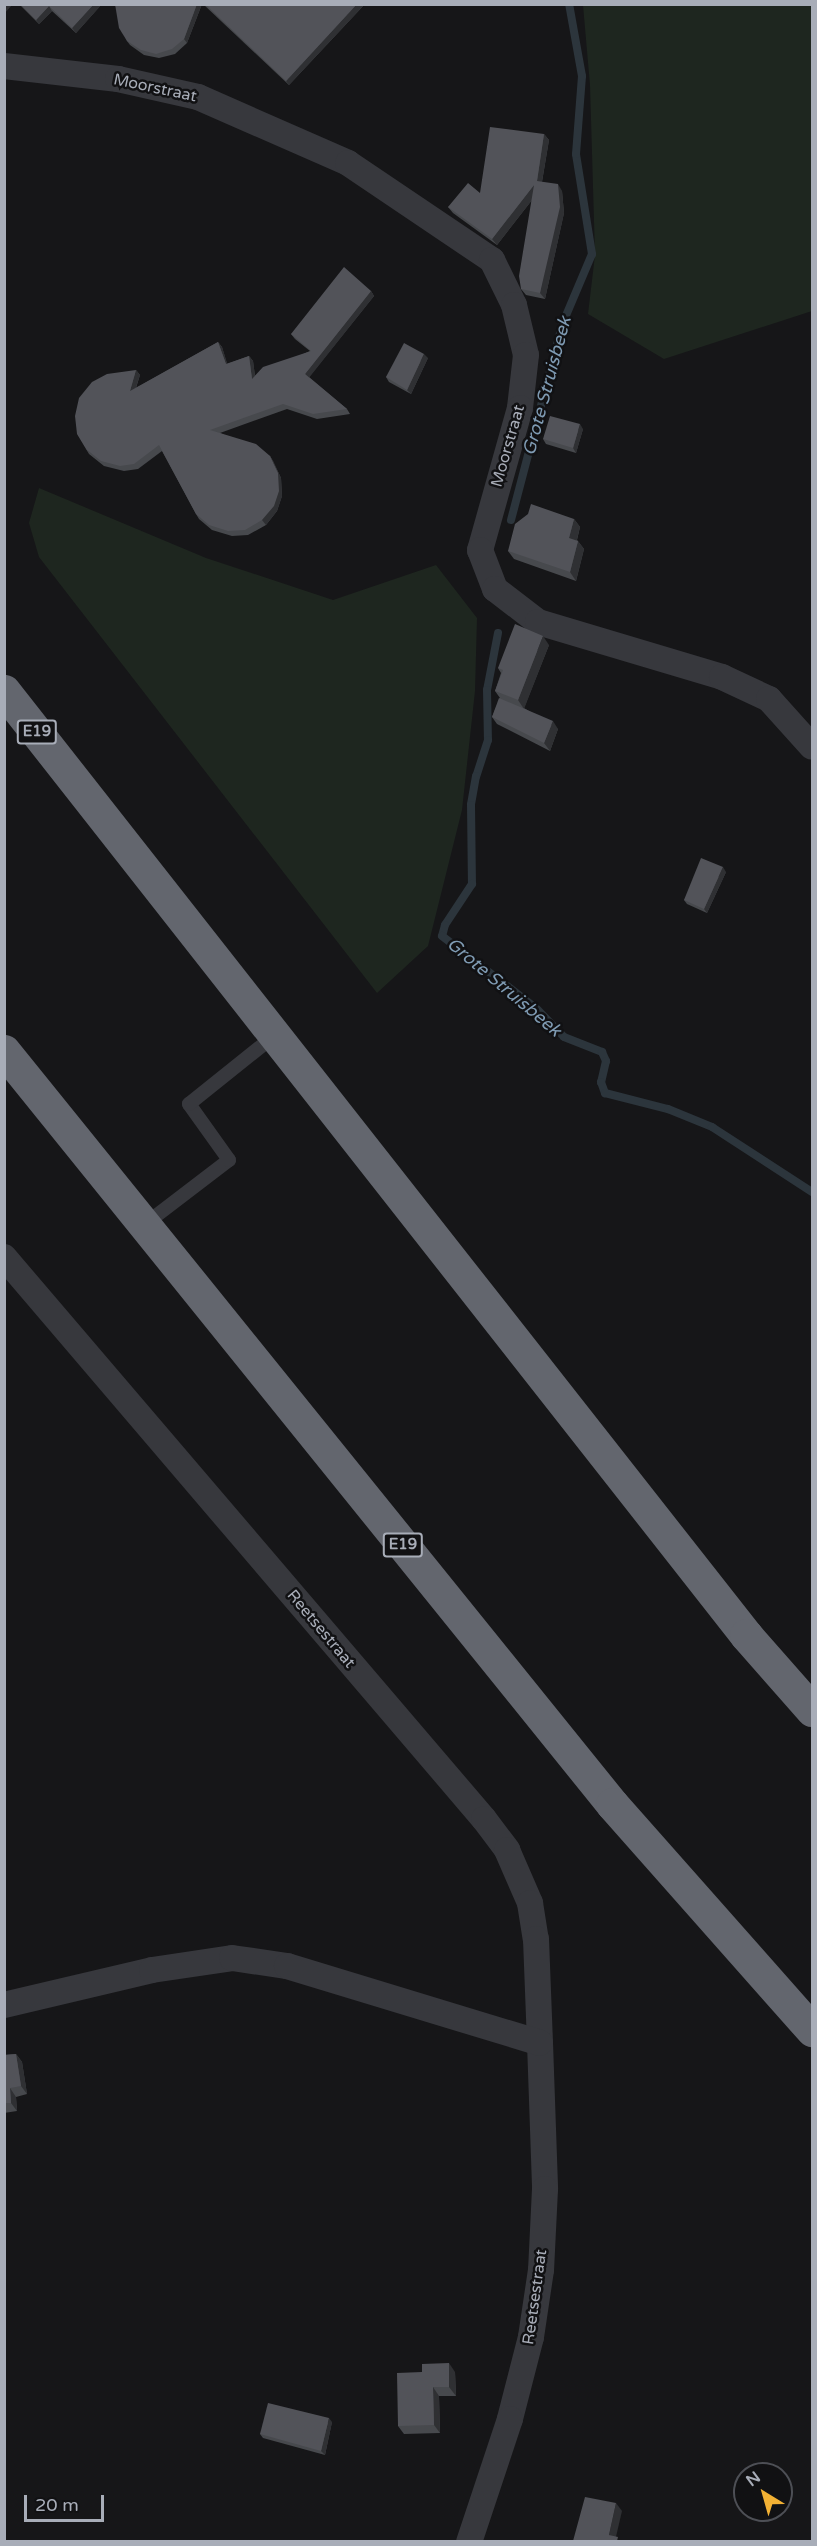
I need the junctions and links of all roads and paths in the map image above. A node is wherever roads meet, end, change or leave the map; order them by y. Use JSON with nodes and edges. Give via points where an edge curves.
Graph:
{"nodes":[{"id":1,"x":4,"y":66,"type":"edge"},
{"id":2,"x":4,"y":691,"type":"edge"},
{"id":3,"x":813,"y":747,"type":"edge"},
{"id":4,"x":276,"y":1034,"type":"junction"},
{"id":5,"x":4,"y":1051,"type":"edge"},
{"id":6,"x":144,"y":1225,"type":"junction"},
{"id":7,"x":4,"y":1257,"type":"edge"},
{"id":8,"x":813,"y":1710,"type":"edge"},
{"id":9,"x":4,"y":2005,"type":"edge"},
{"id":10,"x":813,"y":2030,"type":"edge"},
{"id":11,"x":540,"y":2043,"type":"junction"},
{"id":12,"x":469,"y":2541,"type":"edge"}],
"edges":[{"from":1,"to":3,"type":"street","name":"Moorstraat","via":[[118,79],[198,97],[348,163],[492,260],[514,305],[526,356],[520,408],[480,550],[495,589],[537,622],[722,677],[769,699]]},
{"from":2,"to":4,"type":"highway","number":"E19"},
{"from":4,"to":6,"type":"lane","via":[[189,1104],[230,1160]]},
{"from":4,"to":8,"type":"highway","number":"E19","via":[[746,1635]]},
{"from":5,"to":6,"type":"highway","number":"E19"},
{"from":6,"to":10,"type":"highway","number":"E19","via":[[612,1804]]},
{"from":7,"to":11,"type":"street","name":"Reetsestraat","via":[[507,1850],[530,1902],[536,1939]]},
{"from":9,"to":11,"type":"street","via":[[152,1970],[232,1958],[287,1966]]},
{"from":11,"to":12,"type":"street","name":"Reetsestraat","via":[[544,2189],[541,2270],[531,2337],[510,2419]]}]}
